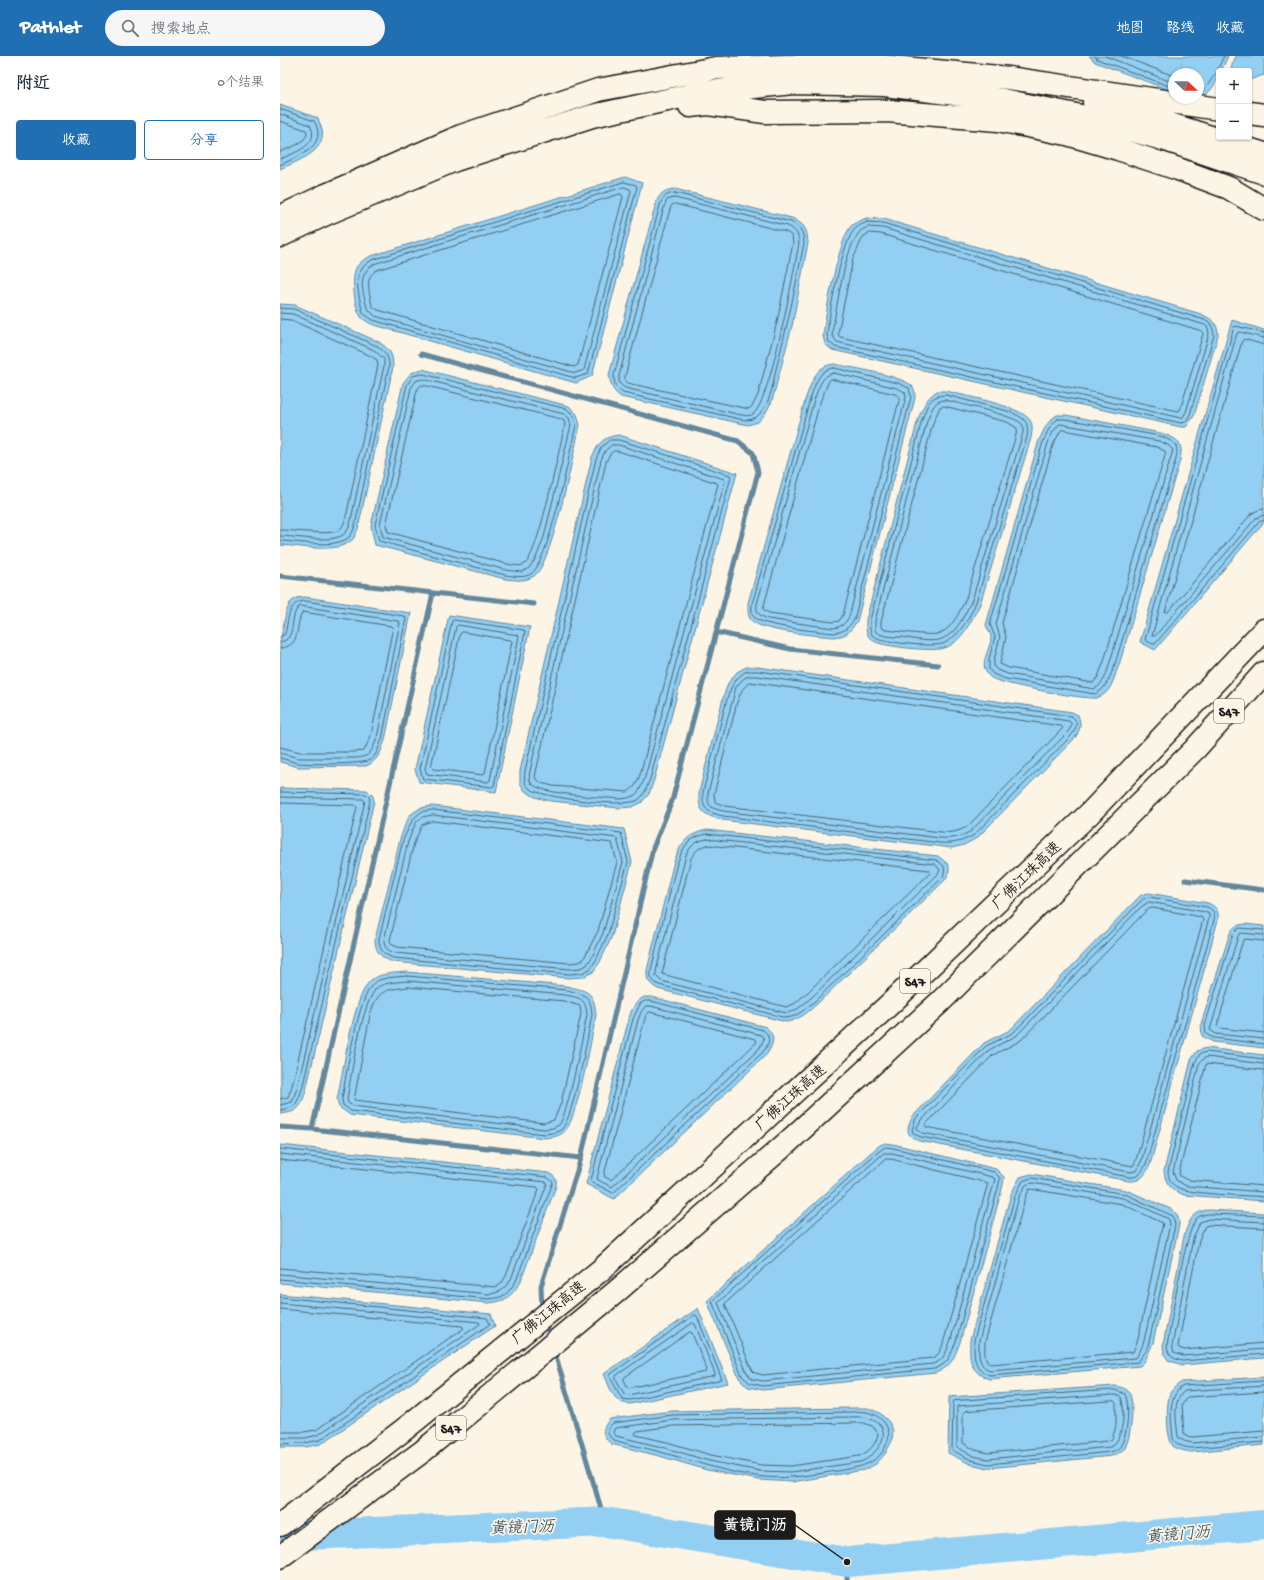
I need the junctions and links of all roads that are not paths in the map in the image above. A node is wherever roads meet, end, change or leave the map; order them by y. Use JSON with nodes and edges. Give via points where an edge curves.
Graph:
{"nodes":[{"id":1,"x":1009,"y":78,"type":"junction"},
{"id":2,"x":1000,"y":110,"type":"junction"},
{"id":3,"x":1216,"y":110,"type":"edge"},
{"id":4,"x":1252,"y":113,"type":"edge"},
{"id":5,"x":1264,"y":115,"type":"edge"},
{"id":6,"x":1264,"y":154,"type":"edge"},
{"id":7,"x":1264,"y":172,"type":"edge"},
{"id":8,"x":1264,"y":209,"type":"edge"},
{"id":9,"x":280,"y":217,"type":"edge"},
{"id":10,"x":280,"y":236,"type":"edge"},
{"id":11,"x":1264,"y":616,"type":"edge"},
{"id":12,"x":1264,"y":630,"type":"edge"},
{"id":13,"x":1264,"y":673,"type":"edge"},
{"id":14,"x":1217,"y":680,"type":"junction"},
{"id":15,"x":280,"y":1525,"type":"edge"},
{"id":16,"x":280,"y":1558,"type":"edge"}],
"edges":[{"from":1,"to":3,"type":"highway"},
{"from":1,"to":6,"type":"highway","via":[[1161,121]]},
{"from":1,"to":9,"type":"highway","via":[[862,64],[716,68],[598,90],[461,136]]},
{"from":2,"to":7,"type":"highway","via":[[1081,116],[1169,140]]},
{"from":2,"to":8,"type":"highway","via":[[1067,134],[1178,168],[1229,188]]},
{"from":2,"to":10,"type":"highway","via":[[765,112],[708,104],[592,116],[455,160]]},
{"from":4,"to":5,"type":"highway"},
{"from":11,"to":14,"type":"highway"},
{"from":12,"to":14,"type":"highway","name":"广佛江珠高速","number":"S47"},
{"from":13,"to":16,"type":"highway","name":"广佛江珠高速","number":"S47","via":[[1195,749],[941,1001],[788,1142],[617,1291],[423,1451]]},
{"from":14,"to":15,"type":"highway","name":"广佛江珠高速","number":"S47","via":[[1090,813],[897,998],[602,1269],[406,1428]]}]}
